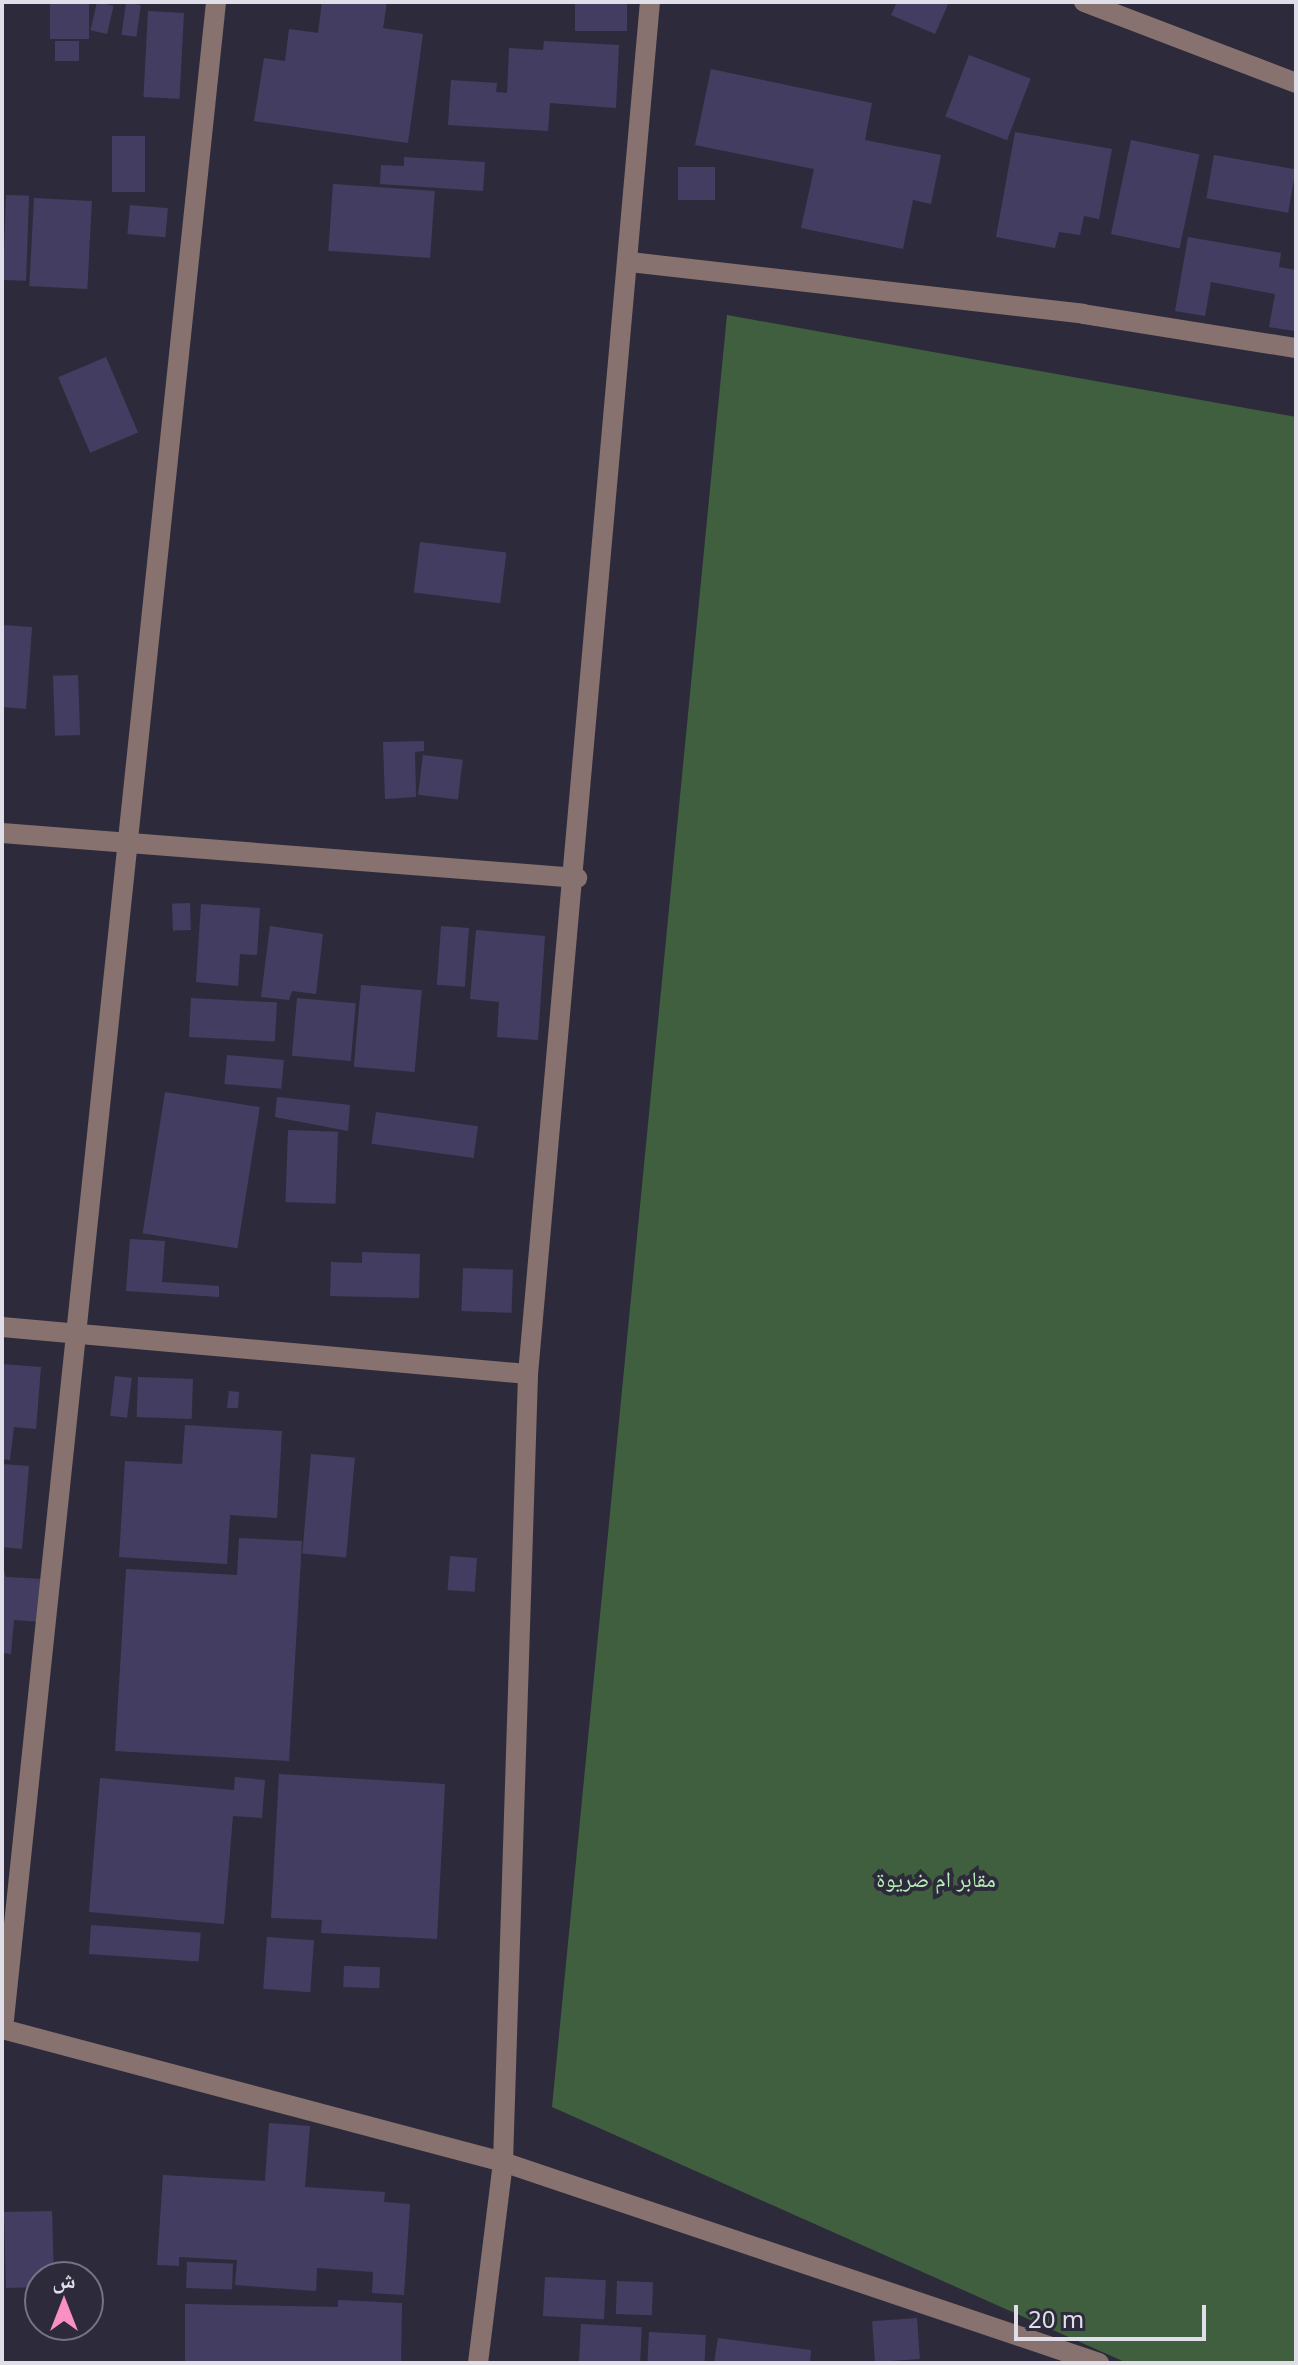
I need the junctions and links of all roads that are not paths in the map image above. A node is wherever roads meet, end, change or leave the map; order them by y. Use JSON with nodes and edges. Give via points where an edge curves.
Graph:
{"nodes":[{"id":1,"x":216,"y":2,"type":"edge"},
{"id":2,"x":650,"y":2,"type":"edge"},
{"id":3,"x":1084,"y":2,"type":"edge"},
{"id":4,"x":1296,"y":83,"type":"edge"},
{"id":5,"x":630,"y":262,"type":"junction"},
{"id":6,"x":1296,"y":348,"type":"edge"},
{"id":7,"x":2,"y":833,"type":"edge"},
{"id":8,"x":125,"y":844,"type":"junction"},
{"id":9,"x":577,"y":878,"type":"junction"},
{"id":10,"x":2,"y":1327,"type":"edge"},
{"id":11,"x":73,"y":1333,"type":"junction"},
{"id":12,"x":528,"y":1374,"type":"junction"},
{"id":13,"x":3,"y":2029,"type":"edge"},
{"id":14,"x":503,"y":2162,"type":"junction"},
{"id":15,"x":478,"y":2363,"type":"edge"},
{"id":16,"x":1099,"y":2363,"type":"edge"}],
"edges":[{"from":1,"to":8,"type":"street"},
{"from":2,"to":5,"type":"street"},
{"from":3,"to":4,"type":"street"},
{"from":5,"to":6,"type":"street","via":[[1083,314]]},
{"from":5,"to":9,"type":"street"},
{"from":7,"to":8,"type":"street"},
{"from":8,"to":9,"type":"street"},
{"from":8,"to":11,"type":"street"},
{"from":9,"to":12,"type":"street"},
{"from":10,"to":11,"type":"street"},
{"from":11,"to":12,"type":"street"},
{"from":11,"to":13,"type":"street"},
{"from":12,"to":14,"type":"street"},
{"from":13,"to":14,"type":"street"},
{"from":14,"to":15,"type":"street"},
{"from":14,"to":16,"type":"street"}]}
